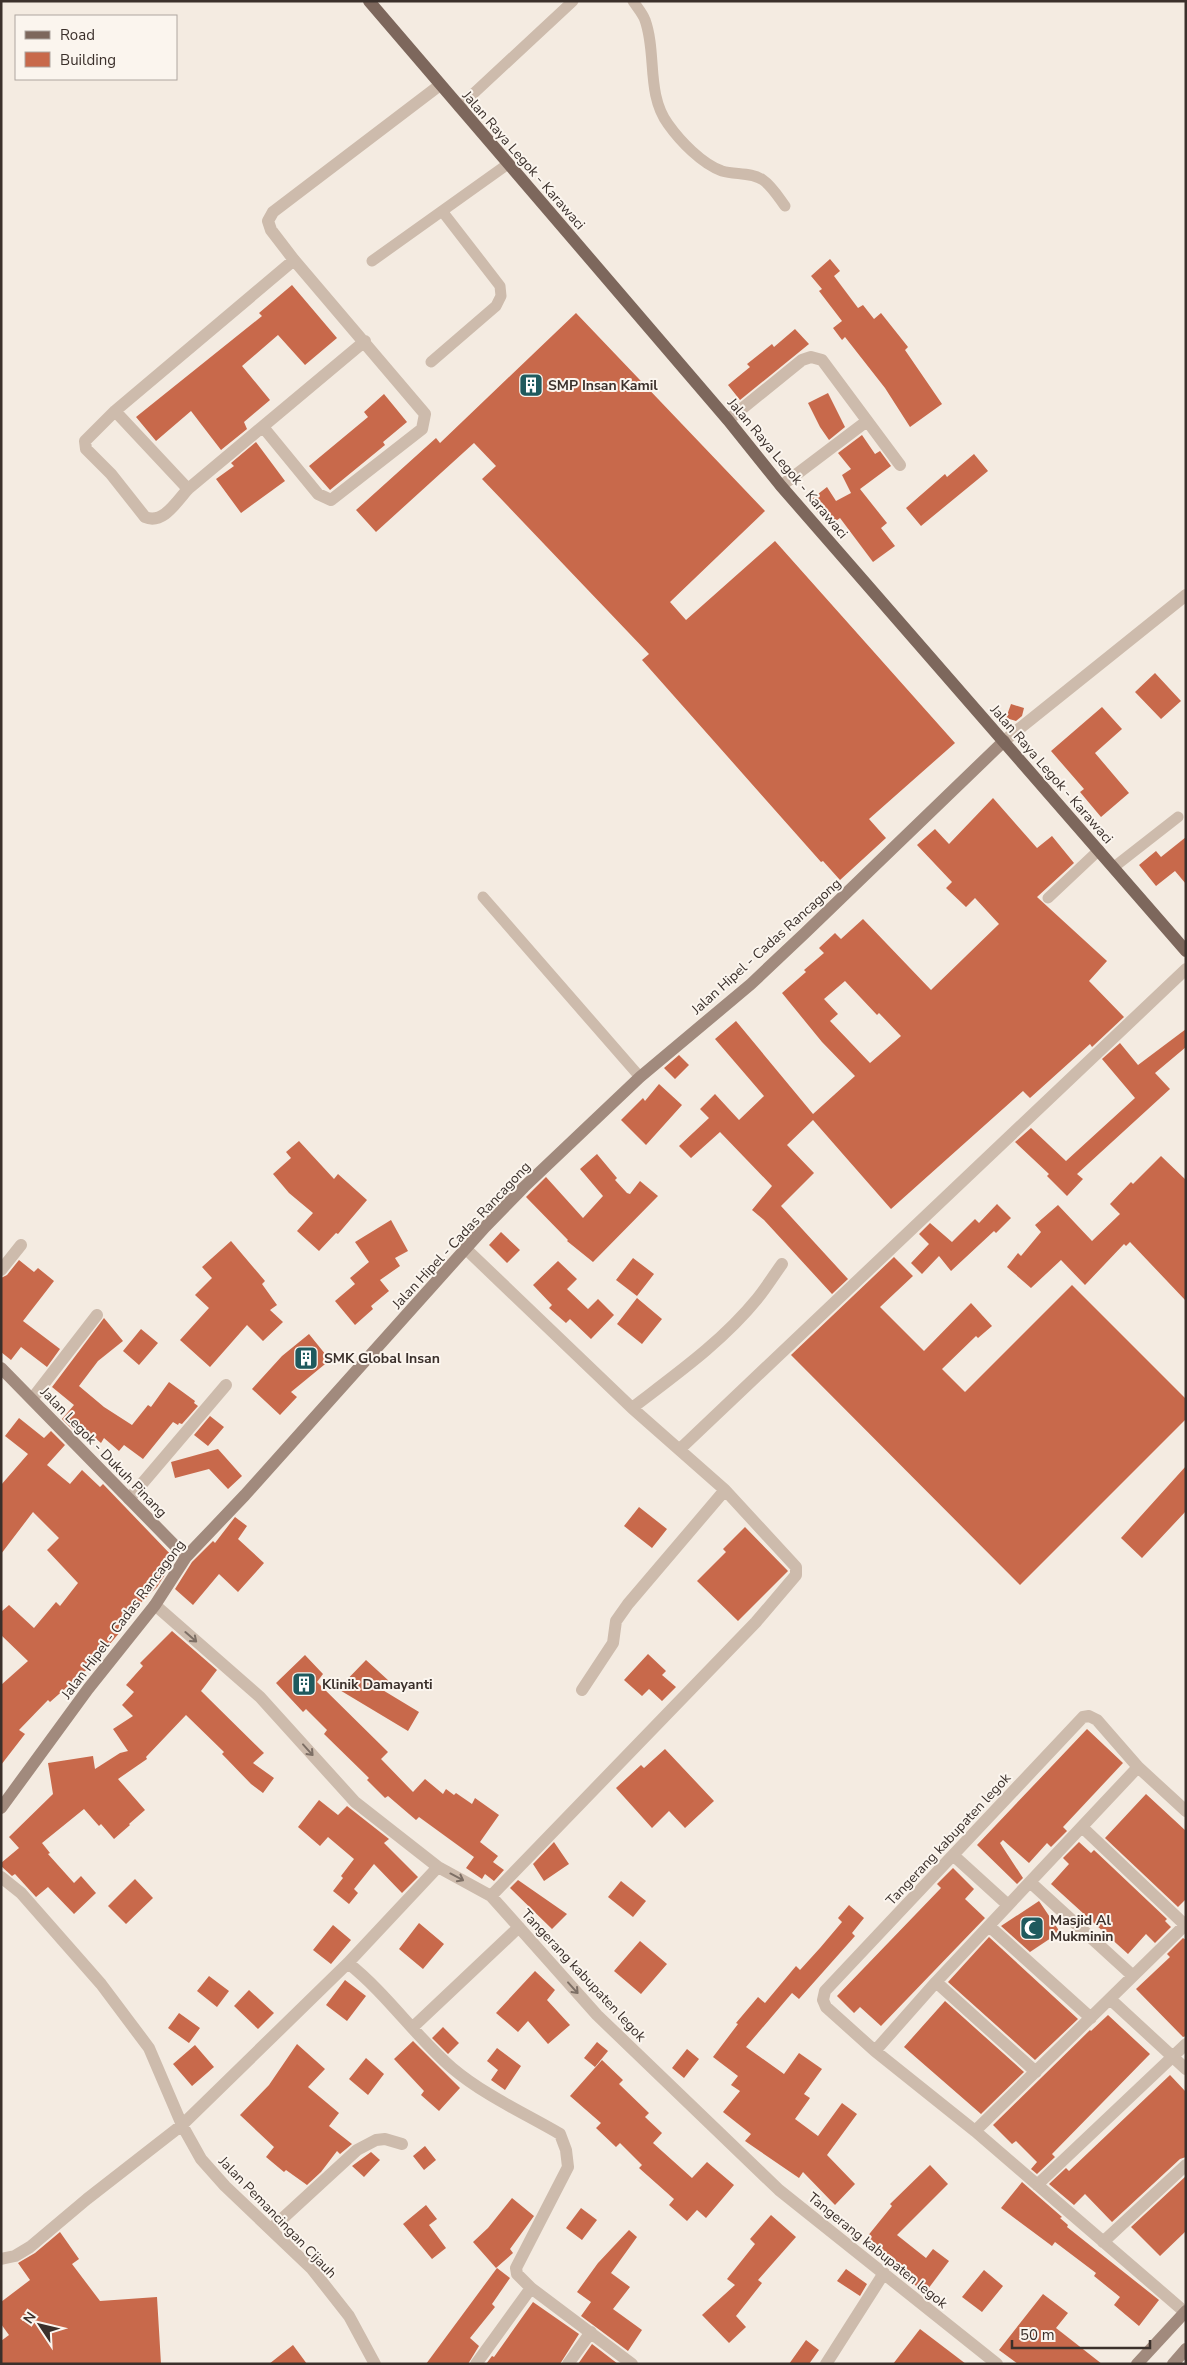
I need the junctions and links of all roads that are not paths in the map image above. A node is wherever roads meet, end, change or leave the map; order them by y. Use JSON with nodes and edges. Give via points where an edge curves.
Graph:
{"nodes":[{"id":1,"x":369,"y":1,"type":"edge"},
{"id":2,"x":574,"y":1,"type":"edge"},
{"id":3,"x":633,"y":1,"type":"edge"},
{"id":4,"x":440,"y":85,"type":"junction"},
{"id":5,"x":459,"y":106,"type":"junction"},
{"id":6,"x":508,"y":164,"type":"junction"},
{"id":7,"x":786,"y":206,"type":"dead end"},
{"id":8,"x":442,"y":211,"type":"junction"},
{"id":9,"x":294,"y":260,"type":"junction"},
{"id":10,"x":372,"y":261,"type":"dead end"},
{"id":11,"x":365,"y":341,"type":"junction"},
{"id":12,"x":431,"y":362,"type":"dead end"},
{"id":13,"x":115,"y":411,"type":"junction"},
{"id":14,"x":728,"y":420,"type":"junction"},
{"id":15,"x":867,"y":420,"type":"junction"},
{"id":16,"x":263,"y":427,"type":"junction"},
{"id":17,"x":900,"y":465,"type":"dead end"},
{"id":18,"x":781,"y":486,"type":"junction"},
{"id":19,"x":188,"y":489,"type":"junction"},
{"id":20,"x":1186,"y":595,"type":"edge"},
{"id":21,"x":1004,"y":741,"type":"junction"},
{"id":22,"x":1178,"y":817,"type":"dead end"},
{"id":23,"x":1098,"y":850,"type":"junction"},
{"id":24,"x":1114,"y":867,"type":"junction"},
{"id":25,"x":483,"y":897,"type":"dead end"},
{"id":26,"x":1048,"y":898,"type":"dead end"},
{"id":27,"x":1186,"y":951,"type":"edge"},
{"id":28,"x":1186,"y":970,"type":"edge"},
{"id":29,"x":640,"y":1078,"type":"junction"},
{"id":30,"x":21,"y":1245,"type":"dead end"},
{"id":31,"x":466,"y":1249,"type":"junction"},
{"id":32,"x":782,"y":1264,"type":"dead end"},
{"id":33,"x":1,"y":1270,"type":"edge"},
{"id":34,"x":97,"y":1316,"type":"dead end"},
{"id":35,"x":1,"y":1368,"type":"edge"},
{"id":36,"x":226,"y":1385,"type":"dead end"},
{"id":37,"x":32,"y":1399,"type":"junction"},
{"id":38,"x":632,"y":1408,"type":"junction"},
{"id":39,"x":680,"y":1449,"type":"junction"},
{"id":40,"x":725,"y":1490,"type":"junction"},
{"id":41,"x":129,"y":1499,"type":"junction"},
{"id":42,"x":186,"y":1557,"type":"junction"},
{"id":43,"x":155,"y":1604,"type":"junction"},
{"id":44,"x":582,"y":1690,"type":"dead end"},
{"id":45,"x":1138,"y":1767,"type":"junction"},
{"id":46,"x":1,"y":1808,"type":"edge"},
{"id":47,"x":1186,"y":1811,"type":"edge"},
{"id":48,"x":1082,"y":1827,"type":"junction"},
{"id":49,"x":953,"y":1855,"type":"junction"},
{"id":50,"x":438,"y":1867,"type":"junction"},
{"id":51,"x":1,"y":1877,"type":"edge"},
{"id":52,"x":1030,"y":1882,"type":"junction"},
{"id":53,"x":491,"y":1896,"type":"junction"},
{"id":54,"x":1008,"y":1905,"type":"junction"},
{"id":55,"x":1186,"y":1924,"type":"edge"},
{"id":56,"x":989,"y":1926,"type":"junction"},
{"id":57,"x":519,"y":1927,"type":"junction"},
{"id":58,"x":348,"y":1963,"type":"junction"},
{"id":59,"x":1133,"y":1976,"type":"junction"},
{"id":60,"x":936,"y":1982,"type":"junction"},
{"id":61,"x":1110,"y":1999,"type":"junction"},
{"id":62,"x":1091,"y":2018,"type":"junction"},
{"id":63,"x":413,"y":2027,"type":"junction"},
{"id":64,"x":1186,"y":2044,"type":"edge"},
{"id":65,"x":875,"y":2051,"type":"junction"},
{"id":66,"x":1172,"y":2057,"type":"junction"},
{"id":67,"x":1186,"y":2070,"type":"edge"},
{"id":68,"x":1036,"y":2072,"type":"junction"},
{"id":69,"x":182,"y":2125,"type":"junction"},
{"id":70,"x":976,"y":2132,"type":"junction"},
{"id":71,"x":402,"y":2144,"type":"dead end"},
{"id":72,"x":1186,"y":2165,"type":"edge"},
{"id":73,"x":1037,"y":2185,"type":"junction"},
{"id":74,"x":272,"y":2229,"type":"junction"},
{"id":75,"x":1103,"y":2242,"type":"junction"},
{"id":76,"x":1,"y":2259,"type":"edge"},
{"id":77,"x":884,"y":2273,"type":"junction"},
{"id":78,"x":531,"y":2288,"type":"junction"},
{"id":79,"x":1185,"y":2312,"type":"edge"},
{"id":80,"x":591,"y":2332,"type":"junction"},
{"id":81,"x":1186,"y":2349,"type":"edge"},
{"id":82,"x":375,"y":2364,"type":"edge"},
{"id":83,"x":476,"y":2364,"type":"edge"},
{"id":84,"x":568,"y":2364,"type":"edge"},
{"id":85,"x":632,"y":2364,"type":"edge"},
{"id":86,"x":826,"y":2364,"type":"edge"},
{"id":87,"x":997,"y":2364,"type":"edge"},
{"id":88,"x":1137,"y":2364,"type":"edge"},
{"id":89,"x":1173,"y":2364,"type":"edge"}],
"edges":[{"from":1,"to":4,"type":"main road","name":"Jalan Raya Legok - Karawaci"},
{"from":2,"to":5,"type":"lane"},
{"from":3,"to":7,"type":"lane","via":[[645,18],[658,107],[667,123],[712,165],[722,171],[765,181]]},
{"from":4,"to":5,"type":"main road","name":"Jalan Raya Legok - Karawaci"},
{"from":4,"to":9,"type":"street","via":[[273,212],[268,221]]},
{"from":5,"to":6,"type":"main road","name":"Jalan Raya Legok - Karawaci"},
{"from":6,"to":8,"type":"lane"},
{"from":6,"to":14,"type":"main road","name":"Jalan Raya Legok - Karawaci"},
{"from":8,"to":10,"type":"lane"},
{"from":8,"to":12,"type":"lane","via":[[500,286],[501,296],[496,306]]},
{"from":9,"to":11,"type":"street"},
{"from":9,"to":13,"type":"street"},
{"from":11,"to":16,"type":"street"},
{"from":11,"to":16,"type":"street","via":[[425,414],[422,428],[331,500],[318,494]]},
{"from":13,"to":19,"type":"street"},
{"from":13,"to":19,"type":"street","via":[[88,436],[85,445],[145,517],[162,517]]},
{"from":14,"to":15,"type":"street","via":[[802,360],[811,357],[827,364]]},
{"from":14,"to":18,"type":"main road","name":"Jalan Raya Legok - Karawaci"},
{"from":15,"to":17,"type":"street"},
{"from":15,"to":18,"type":"street"},
{"from":16,"to":19,"type":"street"},
{"from":18,"to":21,"type":"main road","name":"Jalan Raya Legok - Karawaci"},
{"from":20,"to":21,"type":"street"},
{"from":21,"to":23,"type":"main road","name":"Jalan Raya Legok - Karawaci"},
{"from":21,"to":29,"type":"street","name":"Jalan Hipel - Cadas Rancagong","via":[[758,978]]},
{"from":22,"to":24,"type":"lane"},
{"from":23,"to":24,"type":"main road","name":"Jalan Raya Legok - Karawaci"},
{"from":23,"to":26,"type":"lane"},
{"from":24,"to":27,"type":"main road","name":"Jalan Raya Legok - Karawaci"},
{"from":25,"to":29,"type":"lane"},
{"from":28,"to":39,"type":"street"},
{"from":29,"to":31,"type":"street","name":"Jalan Hipel - Cadas Rancagong","via":[[524,1187]]},
{"from":30,"to":33,"type":"street"},
{"from":31,"to":38,"type":"street"},
{"from":31,"to":42,"type":"street","name":"Jalan Hipel - Cadas Rancagong"},
{"from":32,"to":38,"type":"street","via":[[758,1299],[732,1326]]},
{"from":34,"to":37,"type":"street"},
{"from":35,"to":37,"type":"street","name":"Jalan Legok - Dukuh Pinang"},
{"from":36,"to":41,"type":"street"},
{"from":37,"to":41,"type":"street","name":"Jalan Legok - Dukuh Pinang"},
{"from":38,"to":39,"type":"street"},
{"from":39,"to":40,"type":"street"},
{"from":40,"to":44,"type":"street","via":[[628,1604],[616,1621],[613,1643]]},
{"from":40,"to":53,"type":"street","via":[[791,1560],[796,1567],[796,1575],[756,1622]]},
{"from":41,"to":42,"type":"street","name":"Jalan Legok - Dukuh Pinang"},
{"from":42,"to":43,"type":"street","name":"Jalan Hipel - Cadas Rancagong"},
{"from":43,"to":46,"type":"street","name":"Jalan Hipel - Cadas Rancagong"},
{"from":43,"to":50,"type":"street","name":"Tangerang kabupaten legok","one_way":true,"via":[[260,1697],[355,1802]]},
{"from":45,"to":47,"type":"street","name":"Tangerang kabupaten legok"},
{"from":45,"to":48,"type":"street"},
{"from":45,"to":49,"type":"street","name":"Tangerang kabupaten legok","via":[[1097,1720],[1089,1716],[1083,1718]]},
{"from":48,"to":52,"type":"street"},
{"from":48,"to":55,"type":"street"},
{"from":49,"to":54,"type":"street"},
{"from":49,"to":65,"type":"street","name":"Tangerang kabupaten legok","via":[[825,1991],[823,2000],[826,2007]]},
{"from":50,"to":53,"type":"street","name":"Tangerang kabupaten legok","one_way":true},
{"from":50,"to":58,"type":"street"},
{"from":51,"to":69,"type":"street","name":"Jalan Pemancingan Cijauh","via":[[21,1893],[101,1984],[149,2048]]},
{"from":52,"to":54,"type":"street"},
{"from":52,"to":59,"type":"street"},
{"from":53,"to":57,"type":"street","name":"Tangerang kabupaten legok"},
{"from":54,"to":56,"type":"street"},
{"from":55,"to":59,"type":"street"},
{"from":56,"to":60,"type":"street"},
{"from":56,"to":62,"type":"street"},
{"from":57,"to":63,"type":"street"},
{"from":57,"to":77,"type":"street","name":"Tangerang kabupaten legok","one_way":true,"via":[[597,2015],[779,2190]]},
{"from":58,"to":63,"type":"street","via":[[371,1982]]},
{"from":58,"to":69,"type":"street"},
{"from":59,"to":61,"type":"street"},
{"from":60,"to":65,"type":"street"},
{"from":60,"to":68,"type":"street"},
{"from":61,"to":62,"type":"street"},
{"from":61,"to":66,"type":"street"},
{"from":62,"to":68,"type":"street"},
{"from":63,"to":78,"type":"street","via":[[446,2063],[470,2082],[560,2134],[564,2142],[568,2167],[516,2268],[520,2278]]},
{"from":64,"to":66,"type":"street"},
{"from":65,"to":70,"type":"street","name":"Tangerang kabupaten legok"},
{"from":66,"to":67,"type":"street"},
{"from":66,"to":73,"type":"street"},
{"from":68,"to":70,"type":"street"},
{"from":69,"to":74,"type":"street","name":"Jalan Pemancingan Cijauh","via":[[213,2172]]},
{"from":69,"to":76,"type":"street","via":[[30,2247],[15,2256]]},
{"from":70,"to":73,"type":"street","name":"Tangerang kabupaten legok"},
{"from":71,"to":74,"type":"street","via":[[376,2140],[357,2150]]},
{"from":72,"to":75,"type":"street"},
{"from":73,"to":75,"type":"street","name":"Tangerang kabupaten legok"},
{"from":74,"to":82,"type":"street","name":"Jalan Pemancingan Cijauh","via":[[312,2269],[349,2316]]},
{"from":75,"to":79,"type":"street","name":"Tangerang kabupaten legok"},
{"from":77,"to":86,"type":"street"},
{"from":77,"to":87,"type":"street","name":"Tangerang kabupaten legok"},
{"from":78,"to":80,"type":"street"},
{"from":78,"to":83,"type":"street"},
{"from":79,"to":88,"type":"street"},
{"from":80,"to":84,"type":"street"},
{"from":80,"to":85,"type":"street"},
{"from":81,"to":89,"type":"street"}]}
